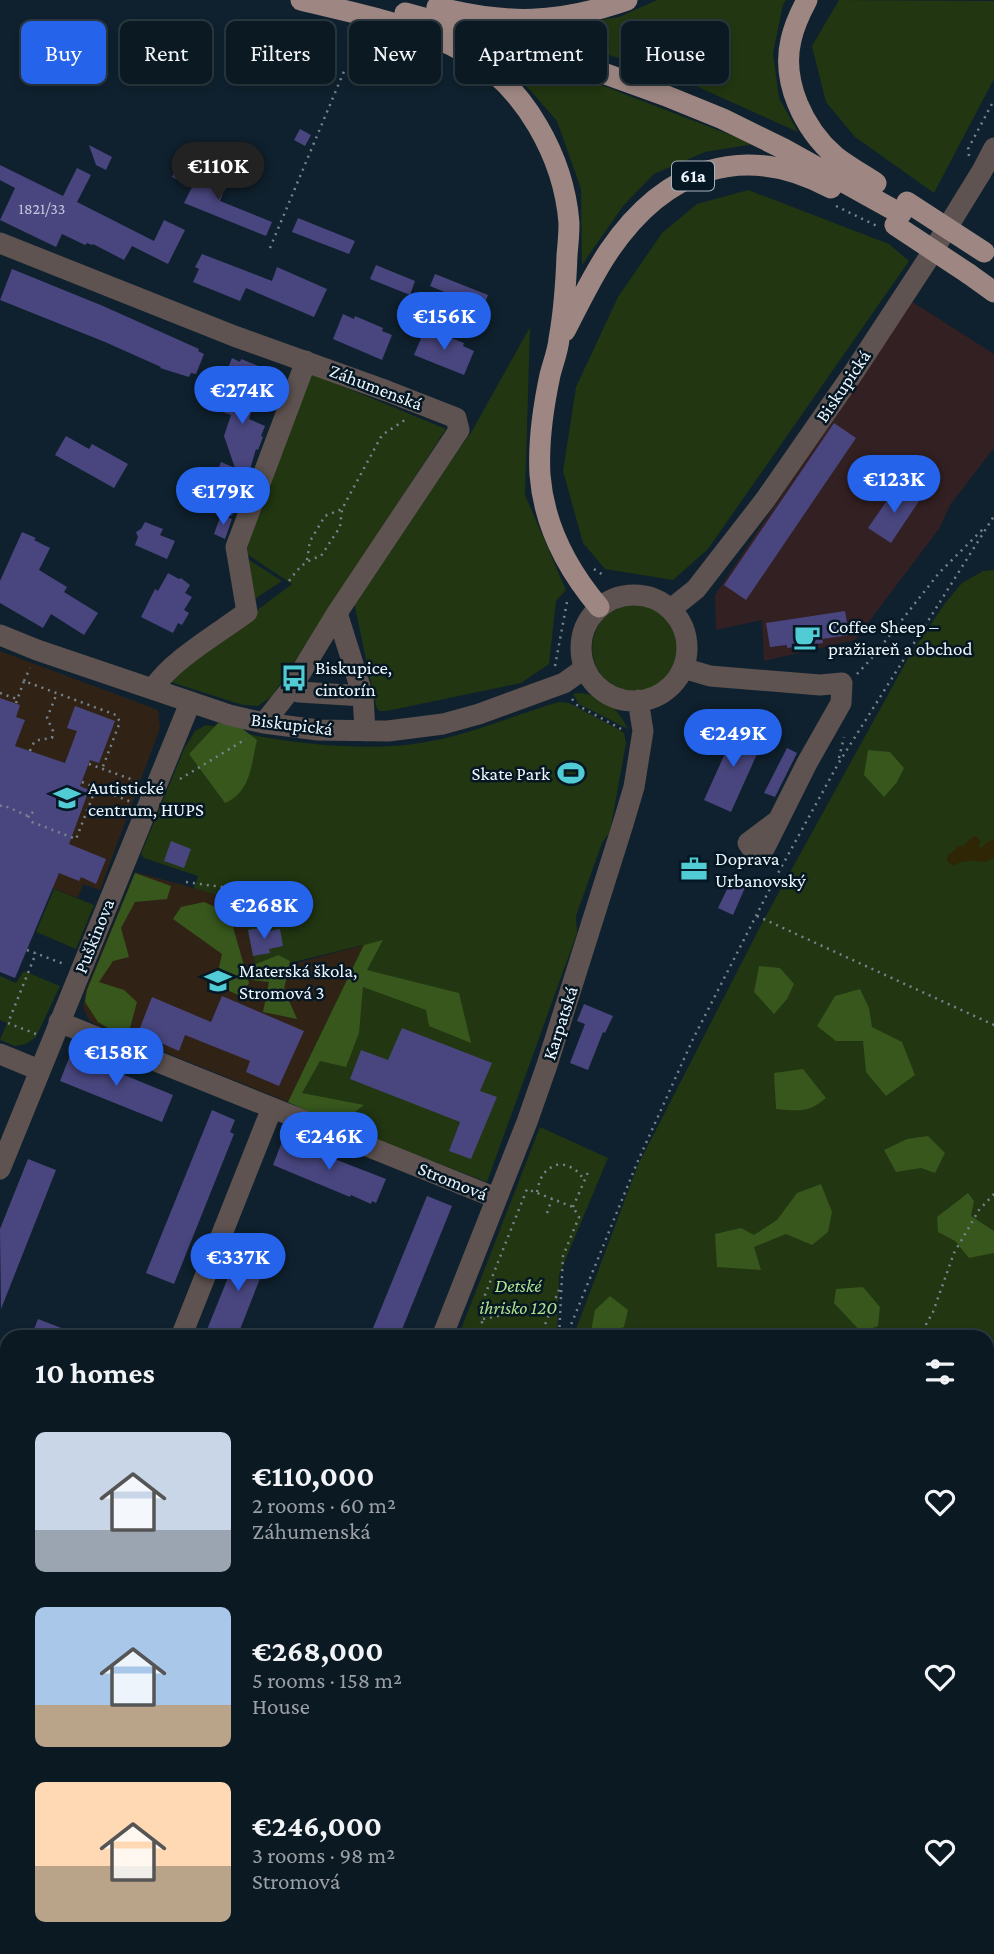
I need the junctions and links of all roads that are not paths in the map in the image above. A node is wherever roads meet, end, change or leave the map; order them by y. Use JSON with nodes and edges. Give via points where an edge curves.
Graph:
{"nodes":[{"id":1,"x":301,"y":0,"type":"edge"},
{"id":2,"x":356,"y":0,"type":"edge"},
{"id":3,"x":627,"y":0,"type":"edge"},
{"id":4,"x":807,"y":0,"type":"edge"},
{"id":5,"x":414,"y":1,"type":"edge"},
{"id":6,"x":994,"y":148,"type":"edge"},
{"id":7,"x":896,"y":217,"type":"junction"},
{"id":8,"x":0,"y":243,"type":"edge"},
{"id":9,"x":984,"y":265,"type":"edge"},
{"id":10,"x":994,"y":292,"type":"edge"},
{"id":11,"x":559,"y":342,"type":"junction"},
{"id":12,"x":306,"y":361,"type":"junction"},
{"id":13,"x":599,"y":607,"type":"junction"},
{"id":14,"x":671,"y":609,"type":"junction"},
{"id":15,"x":337,"y":612,"type":"junction"},
{"id":16,"x":0,"y":635,"type":"edge"},
{"id":17,"x":585,"y":668,"type":"junction"},
{"id":18,"x":683,"y":668,"type":"junction"},
{"id":19,"x":153,"y":690,"type":"junction"},
{"id":20,"x":290,"y":690,"type":"junction"},
{"id":21,"x":363,"y":696,"type":"junction"},
{"id":22,"x":638,"y":701,"type":"junction"},
{"id":23,"x":190,"y":703,"type":"junction"},
{"id":24,"x":264,"y":723,"type":"junction"},
{"id":25,"x":365,"y":731,"type":"junction"},
{"id":26,"x":776,"y":822,"type":"dead end"},
{"id":27,"x":55,"y":1031,"type":"junction"},
{"id":28,"x":0,"y":1054,"type":"edge"},
{"id":29,"x":39,"y":1070,"type":"junction"},
{"id":30,"x":272,"y":1108,"type":"junction"},
{"id":31,"x":0,"y":1169,"type":"edge"},
{"id":32,"x":496,"y":1198,"type":"junction"},
{"id":33,"x":184,"y":1330,"type":"edge"},
{"id":34,"x":445,"y":1330,"type":"edge"}],
"edges":[{"from":1,"to":11,"type":"main road","number":"61a","via":[[440,39],[469,54],[515,94],[552,153],[564,187],[569,225]]},
{"from":2,"to":7,"type":"main road","number":"61a","via":[[531,47],[664,95],[784,149]]},
{"from":3,"to":5,"type":"main road","via":[[563,18],[525,20]]},
{"from":4,"to":7,"type":"main road","number":"61a","via":[[790,42],[794,95],[818,138]]},
{"from":6,"to":14,"type":"street","name":"Biskupická","via":[[926,262],[765,500],[696,589]]},
{"from":7,"to":9,"type":"main road","number":"61a"},
{"from":7,"to":11,"type":"main road","number":"61a","via":[[819,182],[772,167],[741,165],[691,177],[668,189],[627,227],[594,274]]},
{"from":8,"to":12,"type":"street","name":"Záhumenská"},
{"from":9,"to":10,"type":"main road","number":"61a"},
{"from":11,"to":13,"type":"main road","number":"61a","via":[[543,409],[540,476],[553,535],[570,570]]},
{"from":12,"to":15,"type":"street","name":"Záhumenská","via":[[457,418],[459,430]]},
{"from":12,"to":19,"type":"street","via":[[236,547],[247,612],[178,663]]},
{"from":13,"to":14,"type":"street","via":[[637,594]]},
{"from":13,"to":17,"type":"street","via":[[582,639]]},
{"from":14,"to":18,"type":"street","via":[[686,636]]},
{"from":15,"to":20,"type":"street","name":"Záhumenská"},
{"from":15,"to":21,"type":"street"},
{"from":16,"to":19,"type":"street","name":"Biskupická"},
{"from":17,"to":22,"type":"street","via":[[602,690],[619,699]]},
{"from":17,"to":25,"type":"street","name":"Biskupická","via":[[564,683],[479,714],[410,729]]},
{"from":18,"to":22,"type":"street","via":[[668,689]]},
{"from":18,"to":26,"type":"street","via":[[710,676],[842,683],[841,703]]},
{"from":19,"to":23,"type":"street","name":"Biskupická"},
{"from":20,"to":21,"type":"street"},
{"from":20,"to":24,"type":"street","name":"Záhumenská"},
{"from":21,"to":25,"type":"street"},
{"from":22,"to":32,"type":"street","name":"Karpatská","via":[[643,731],[634,787],[547,1065]]},
{"from":23,"to":24,"type":"street","name":"Biskupická"},
{"from":23,"to":27,"type":"street","name":"Puškinova","via":[[165,785],[147,808]]},
{"from":24,"to":25,"type":"street","name":"Biskupická"},
{"from":27,"to":29,"type":"street","name":"Puškinova"},
{"from":27,"to":30,"type":"street","name":"Stromová"},
{"from":28,"to":29,"type":"street"},
{"from":29,"to":31,"type":"street","name":"Puškinova"},
{"from":30,"to":32,"type":"street","name":"Stromová"},
{"from":30,"to":33,"type":"street"},
{"from":32,"to":34,"type":"street","name":"Karpatská"}]}
